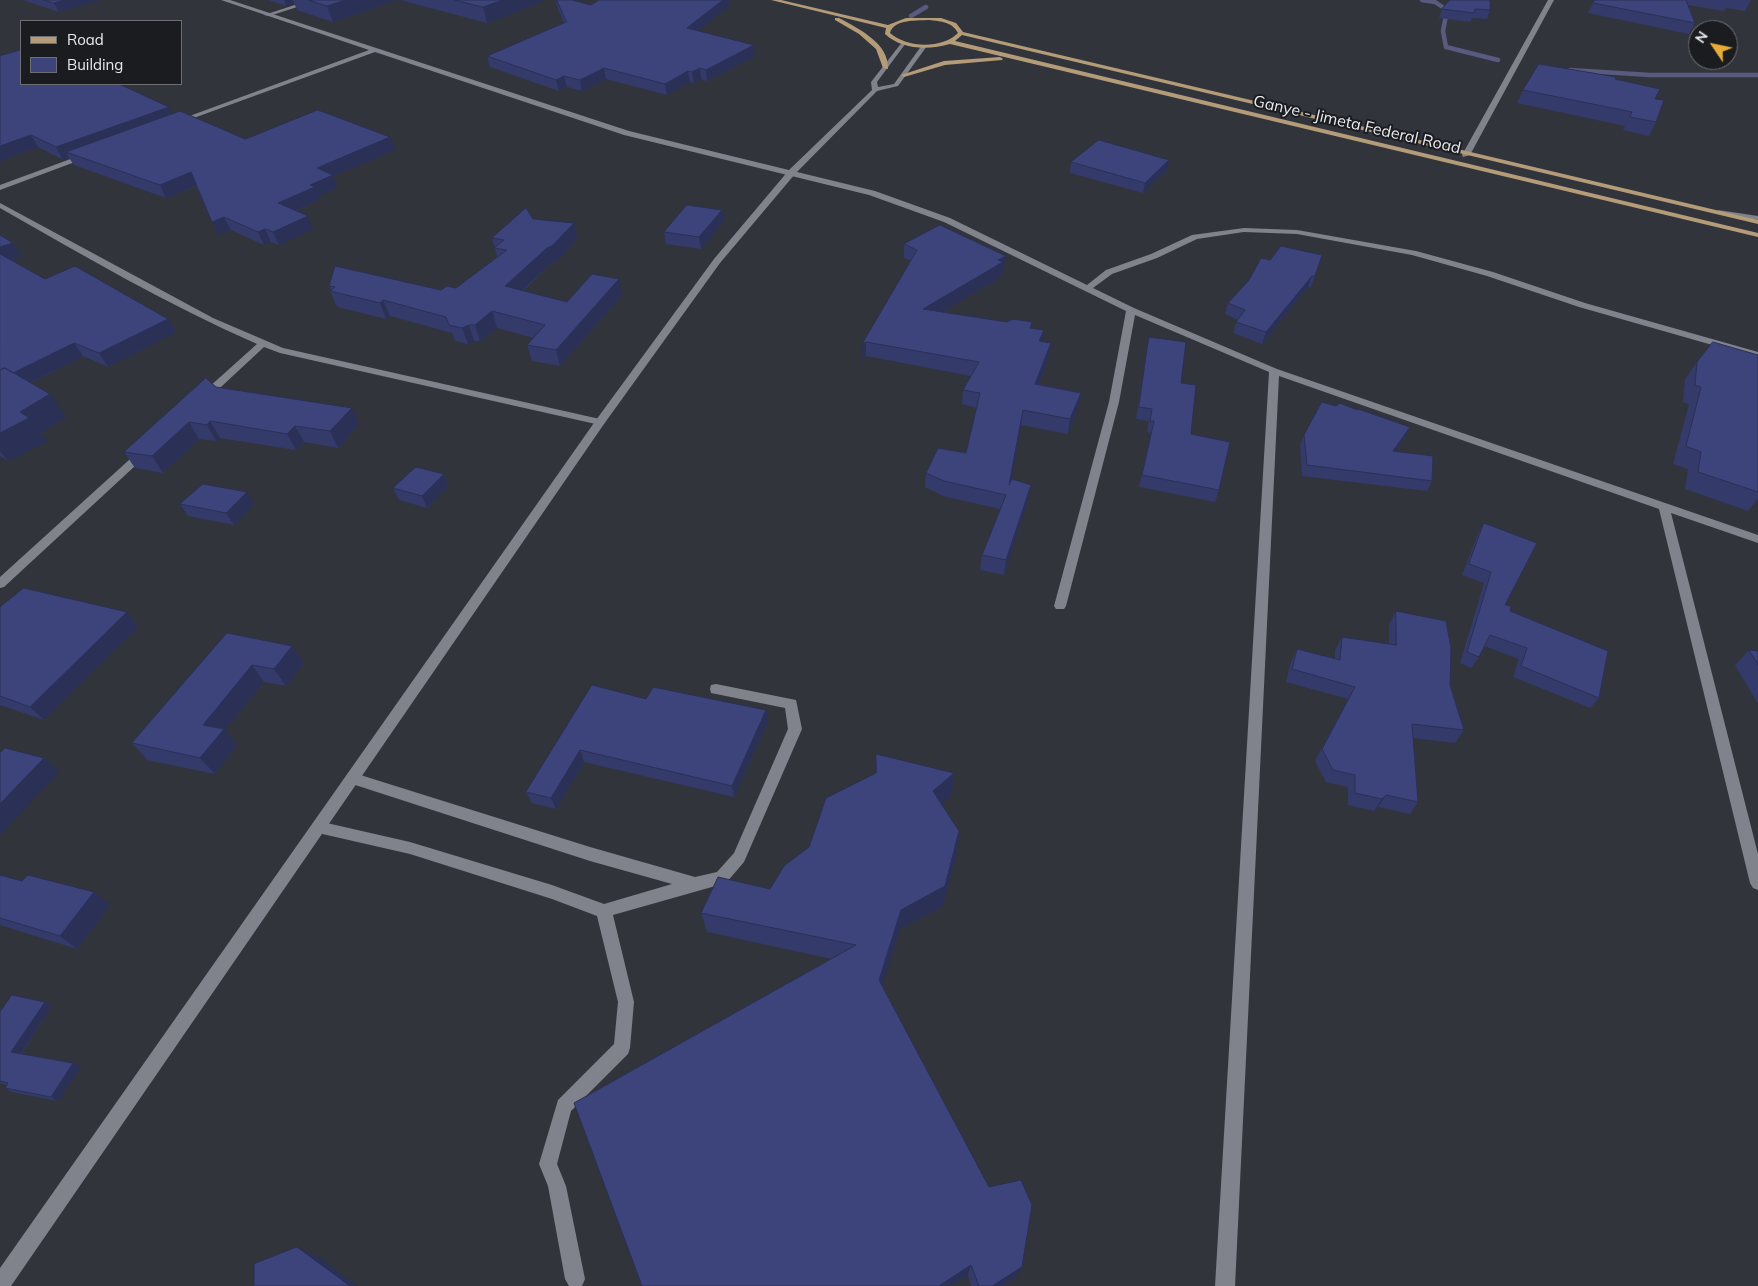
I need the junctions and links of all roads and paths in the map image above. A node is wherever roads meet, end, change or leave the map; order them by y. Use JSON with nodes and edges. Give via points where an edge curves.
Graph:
{"nodes":[{"id":1,"x":224,"y":0,"type":"edge"},
{"id":2,"x":316,"y":0,"type":"edge"},
{"id":3,"x":774,"y":0,"type":"edge"},
{"id":4,"x":1551,"y":0,"type":"edge"},
{"id":5,"x":325,"y":3,"type":"edge"},
{"id":6,"x":826,"y":12,"type":"junction"},
{"id":7,"x":267,"y":15,"type":"junction"},
{"id":8,"x":890,"y":20,"type":"dead end"},
{"id":9,"x":899,"y":22,"type":"junction"},
{"id":10,"x":889,"y":27,"type":"junction"},
{"id":11,"x":961,"y":33,"type":"junction"},
{"id":12,"x":950,"y":42,"type":"junction"},
{"id":13,"x":903,"y":43,"type":"junction"},
{"id":14,"x":924,"y":46,"type":"junction"},
{"id":15,"x":375,"y":50,"type":"junction"},
{"id":16,"x":1017,"y":58,"type":"junction"},
{"id":17,"x":886,"y":68,"type":"junction"},
{"id":18,"x":904,"y":75,"type":"junction"},
{"id":19,"x":875,"y":90,"type":"junction"},
{"id":20,"x":167,"y":127,"type":"edge"},
{"id":21,"x":93,"y":154,"type":"edge"},
{"id":22,"x":1466,"y":155,"type":"junction"},
{"id":23,"x":792,"y":172,"type":"junction"},
{"id":24,"x":0,"y":188,"type":"edge"},
{"id":25,"x":0,"y":205,"type":"edge"},
{"id":26,"x":1698,"y":208,"type":"junction"},
{"id":27,"x":1758,"y":218,"type":"edge"},
{"id":28,"x":1758,"y":222,"type":"edge"},
{"id":29,"x":1758,"y":235,"type":"edge"},
{"id":30,"x":1087,"y":289,"type":"junction"},
{"id":31,"x":1131,"y":310,"type":"junction"},
{"id":32,"x":263,"y":342,"type":"junction"},
{"id":33,"x":1758,"y":356,"type":"edge"},
{"id":34,"x":1274,"y":371,"type":"junction"},
{"id":35,"x":197,"y":403,"type":"edge"},
{"id":36,"x":600,"y":422,"type":"junction"},
{"id":37,"x":153,"y":443,"type":"edge"},
{"id":38,"x":1664,"y":507,"type":"junction"},
{"id":39,"x":1758,"y":539,"type":"edge"},
{"id":40,"x":0,"y":584,"type":"edge"},
{"id":41,"x":1060,"y":606,"type":"dead end"},
{"id":42,"x":716,"y":689,"type":"dead end"},
{"id":43,"x":354,"y":778,"type":"junction"},
{"id":44,"x":318,"y":827,"type":"junction"},
{"id":45,"x":1758,"y":883,"type":"edge"},
{"id":46,"x":695,"y":884,"type":"junction"},
{"id":47,"x":604,"y":911,"type":"junction"},
{"id":48,"x":575,"y":1279,"type":"dead end"},
{"id":49,"x":0,"y":1285,"type":"edge"},
{"id":50,"x":1225,"y":1286,"type":"edge"}],
"edges":[{"from":1,"to":7,"type":"street"},
{"from":2,"to":5,"type":"street"},
{"from":2,"to":7,"type":"street"},
{"from":3,"to":6,"type":"main road"},
{"from":4,"to":22,"type":"street"},
{"from":6,"to":10,"type":"main road"},
{"from":6,"to":17,"type":"main road","via":[[880,48]]},
{"from":7,"to":15,"type":"street"},
{"from":8,"to":9,"type":"main road"},
{"from":9,"to":10,"type":"main road"},
{"from":9,"to":11,"type":"main road","name":"Ganye - Jimeta Federal Road","via":[[940,20],[954,24]]},
{"from":10,"to":13,"type":"main road","via":[[886,33],[889,37]]},
{"from":11,"to":12,"type":"main road"},
{"from":11,"to":22,"type":"main road","name":"Ganye - Jimeta Federal Road"},
{"from":12,"to":14,"type":"main road"},
{"from":12,"to":16,"type":"main road","name":"Ganye - Jimeta Federal Road"},
{"from":13,"to":14,"type":"main road"},
{"from":13,"to":17,"type":"street"},
{"from":14,"to":18,"type":"street"},
{"from":15,"to":20,"type":"street"},
{"from":15,"to":23,"type":"street","via":[[627,133]]},
{"from":16,"to":18,"type":"main road","via":[[950,62]]},
{"from":16,"to":29,"type":"main road","name":"Ganye - Jimeta Federal Road"},
{"from":17,"to":19,"type":"street","via":[[874,82]]},
{"from":18,"to":19,"type":"street","via":[[896,85]]},
{"from":19,"to":23,"type":"street"},
{"from":21,"to":24,"type":"street"},
{"from":22,"to":26,"type":"main road","name":"Ganye - Jimeta Federal Road"},
{"from":23,"to":30,"type":"street","via":[[872,193],[947,220]]},
{"from":23,"to":36,"type":"street","via":[[717,261]]},
{"from":25,"to":32,"type":"street","via":[[210,320]]},
{"from":26,"to":27,"type":"street"},
{"from":26,"to":28,"type":"main road","name":"Ganye - Jimeta Federal Road"},
{"from":30,"to":31,"type":"street"},
{"from":30,"to":33,"type":"street","via":[[1109,272],[1195,237],[1244,230],[1297,232],[1413,253]]},
{"from":31,"to":34,"type":"street"},
{"from":31,"to":41,"type":"street","via":[[1114,402]]},
{"from":32,"to":35,"type":"street"},
{"from":32,"to":36,"type":"street","via":[[280,350]]},
{"from":34,"to":38,"type":"street"},
{"from":34,"to":50,"type":"street"},
{"from":36,"to":43,"type":"street"},
{"from":37,"to":40,"type":"street"},
{"from":38,"to":39,"type":"street"},
{"from":38,"to":45,"type":"street"},
{"from":42,"to":46,"type":"street","via":[[791,704],[795,729],[739,857],[721,878]]},
{"from":43,"to":44,"type":"street"},
{"from":43,"to":46,"type":"street","via":[[590,854]]},
{"from":44,"to":47,"type":"street","via":[[410,848]]},
{"from":44,"to":49,"type":"street"},
{"from":46,"to":47,"type":"street"},
{"from":47,"to":48,"type":"street","via":[[626,1002],[622,1048],[564,1106],[548,1164],[557,1186]]}]}
